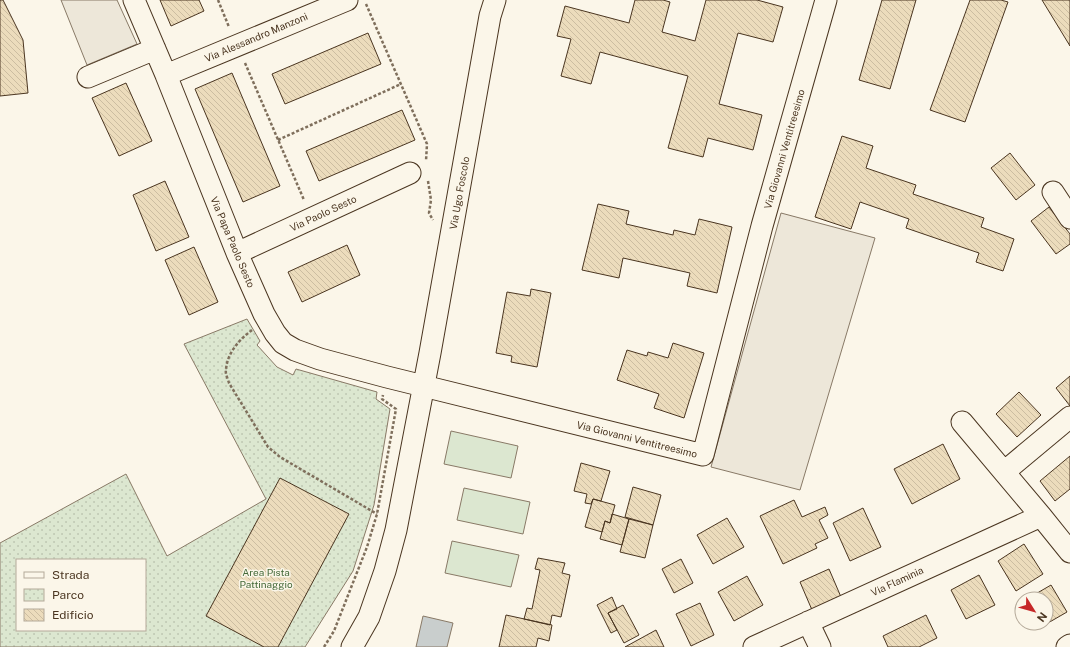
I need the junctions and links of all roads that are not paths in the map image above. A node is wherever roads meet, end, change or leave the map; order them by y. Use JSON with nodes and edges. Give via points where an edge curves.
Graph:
{"nodes":[{"id":1,"x":134,"y":0,"type":"edge"},
{"id":2,"x":347,"y":0,"type":"edge"},
{"id":3,"x":495,"y":0,"type":"edge"},
{"id":4,"x":826,"y":0,"type":"edge"},
{"id":5,"x":155,"y":49,"type":"junction"},
{"id":6,"x":166,"y":75,"type":"junction"},
{"id":7,"x":88,"y":77,"type":"dead end"},
{"id":8,"x":419,"y":176,"type":"road end"},
{"id":9,"x":1053,"y":192,"type":"dead end"},
{"id":10,"x":1070,"y":218,"type":"edge"},
{"id":11,"x":237,"y":253,"type":"junction"},
{"id":12,"x":424,"y":387,"type":"junction"},
{"id":13,"x":1070,"y":418,"type":"edge"},
{"id":14,"x":962,"y":422,"type":"dead end"},
{"id":15,"x":1004,"y":472,"type":"junction"},
{"id":16,"x":1041,"y":516,"type":"junction"},
{"id":17,"x":1070,"y":552,"type":"edge"},
{"id":18,"x":808,"y":622,"type":"junction"},
{"id":19,"x":1070,"y":644,"type":"edge"},
{"id":20,"x":352,"y":647,"type":"edge"},
{"id":21,"x":754,"y":647,"type":"edge"},
{"id":22,"x":820,"y":647,"type":"edge"},
{"id":23,"x":1067,"y":647,"type":"edge"}],
"edges":[{"from":1,"to":5,"type":"street","name":"Via Papa Paolo Sesto"},
{"from":2,"to":6,"type":"street","name":"Via Alessandro Manzoni"},
{"from":3,"to":12,"type":"street","name":"Via Ugo Foscolo"},
{"from":4,"to":12,"type":"street","name":"Via Giovanni Ventitreesimo","via":[[762,226],[703,455]]},
{"from":5,"to":6,"type":"street","name":"Via Papa Paolo Sesto"},
{"from":5,"to":7,"type":"street"},
{"from":6,"to":11,"type":"street","name":"Via Papa Paolo Sesto"},
{"from":8,"to":11,"type":"street","name":"Via Paolo Sesto","via":[[312,218]]},
{"from":9,"to":10,"type":"street"},
{"from":11,"to":12,"type":"street","name":"Via Papa Paolo Sesto","via":[[267,318],[283,343],[320,359]]},
{"from":12,"to":20,"type":"street","via":[[396,530],[385,571],[369,617]]},
{"from":13,"to":15,"type":"street"},
{"from":14,"to":15,"type":"street"},
{"from":15,"to":16,"type":"street"},
{"from":16,"to":17,"type":"street"},
{"from":16,"to":18,"type":"street","name":"Via Flaminia"},
{"from":18,"to":21,"type":"street","name":"Via Flaminia"},
{"from":18,"to":22,"type":"street"},
{"from":19,"to":23,"type":"street"}]}
